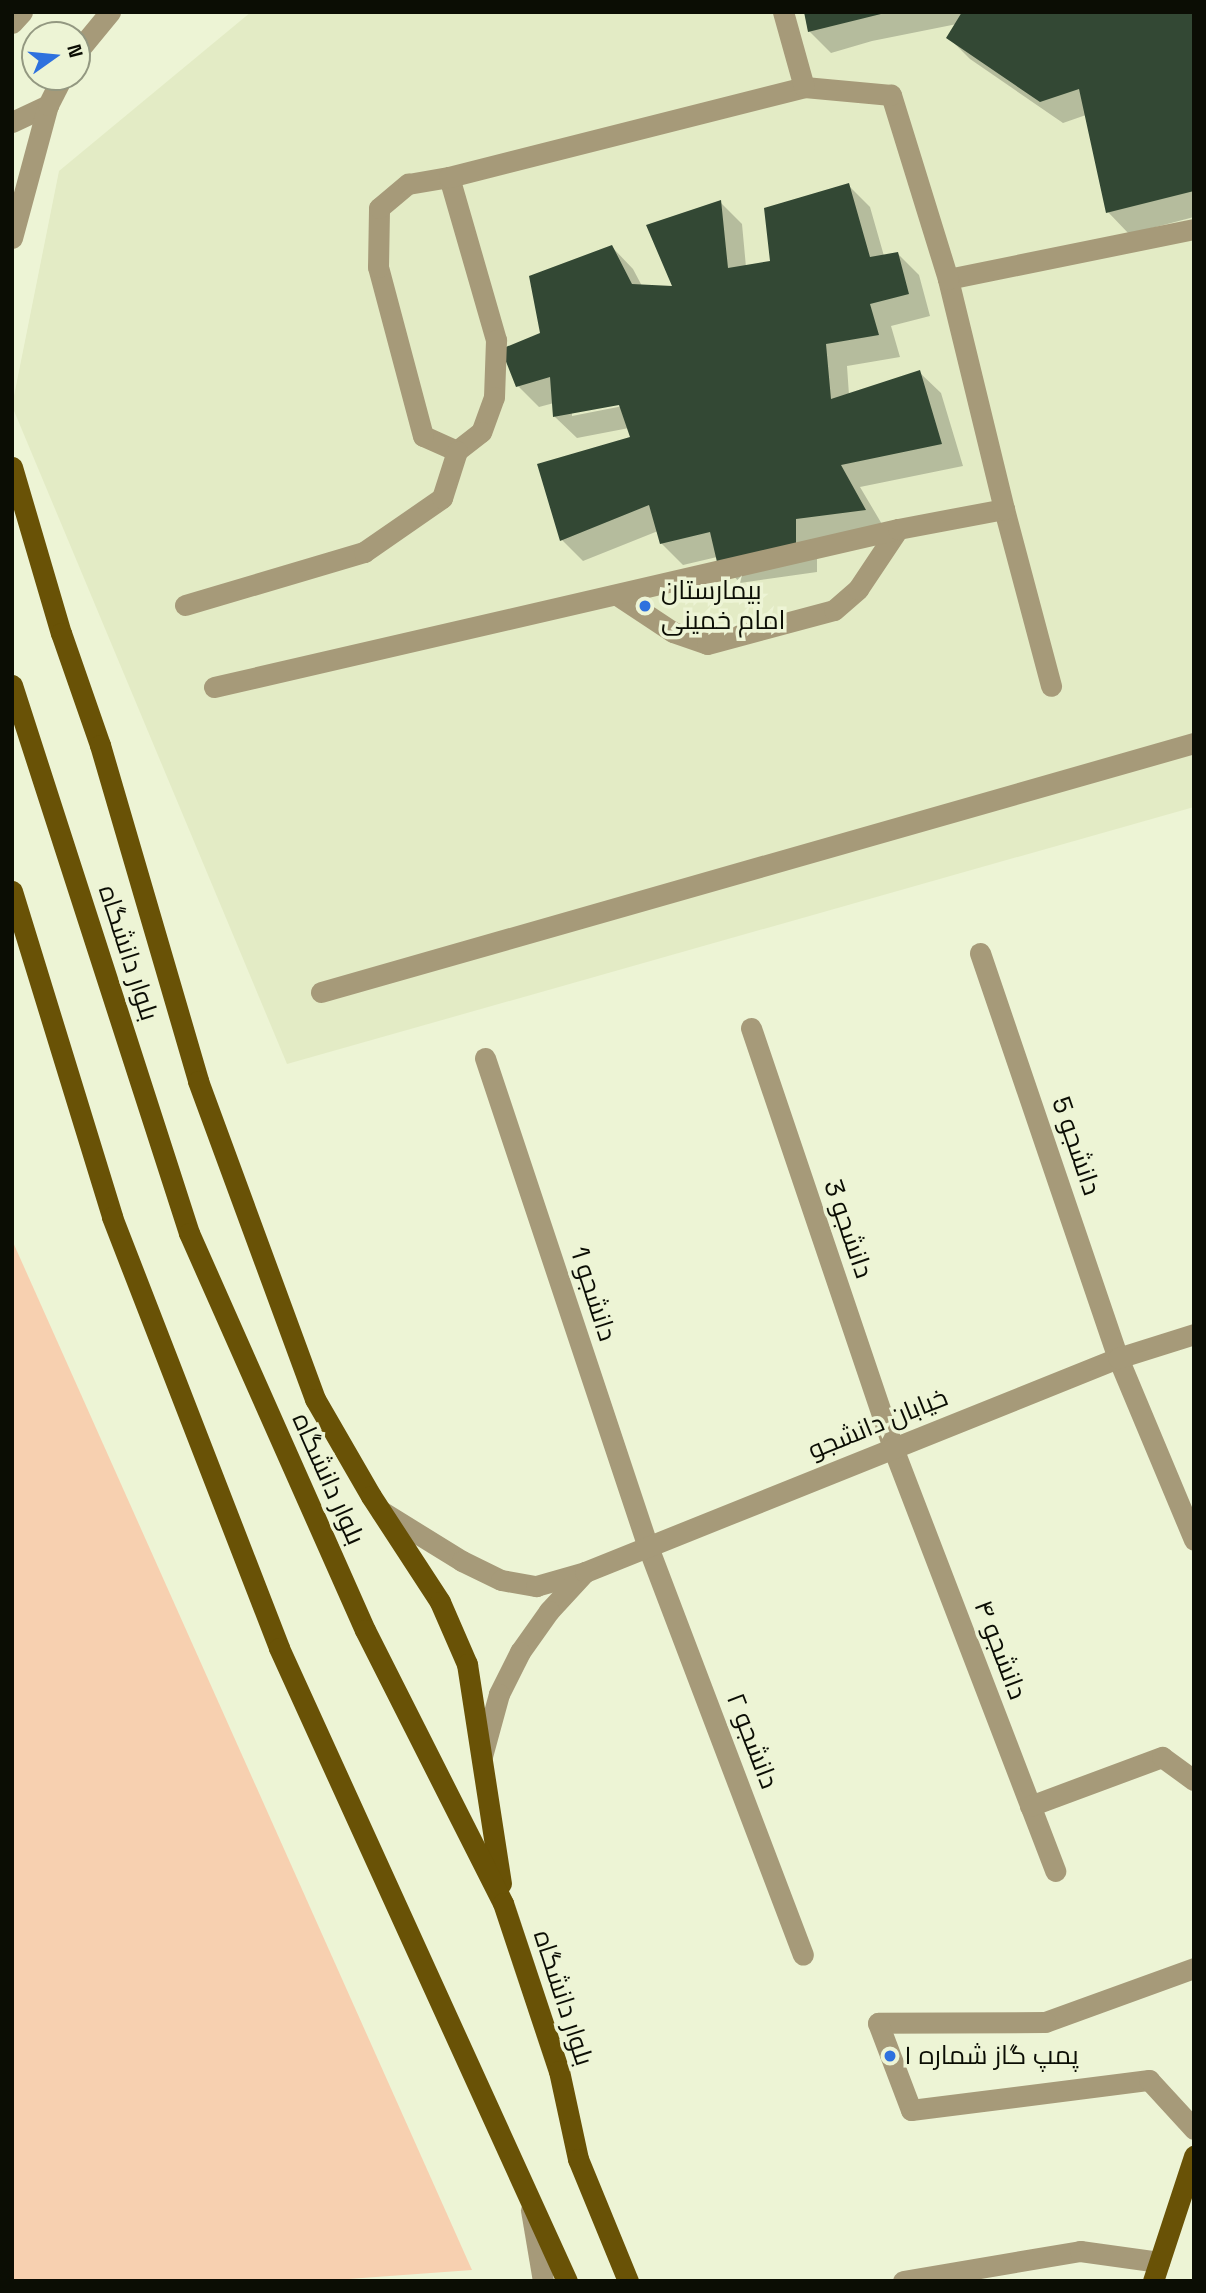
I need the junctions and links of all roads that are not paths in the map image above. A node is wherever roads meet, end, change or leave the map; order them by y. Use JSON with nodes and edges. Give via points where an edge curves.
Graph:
{"nodes":[{"id":1,"x":22,"y":12,"type":"edge"},
{"id":2,"x":110,"y":12,"type":"edge"},
{"id":3,"x":783,"y":12,"type":"edge"},
{"id":4,"x":12,"y":23,"type":"edge"},
{"id":5,"x":91,"y":35,"type":"edge"},
{"id":6,"x":804,"y":87,"type":"junction"},
{"id":7,"x":55,"y":91,"type":"edge"},
{"id":8,"x":48,"y":105,"type":"junction"},
{"id":9,"x":12,"y":122,"type":"edge"},
{"id":10,"x":449,"y":177,"type":"junction"},
{"id":11,"x":1194,"y":229,"type":"edge"},
{"id":12,"x":12,"y":237,"type":"edge"},
{"id":13,"x":948,"y":279,"type":"junction"},
{"id":14,"x":457,"y":450,"type":"junction"},
{"id":15,"x":12,"y":467,"type":"edge"},
{"id":16,"x":1004,"y":509,"type":"junction"},
{"id":17,"x":898,"y":529,"type":"junction"},
{"id":18,"x":617,"y":595,"type":"junction"},
{"id":19,"x":185,"y":606,"type":"dead end"},
{"id":20,"x":12,"y":685,"type":"edge"},
{"id":21,"x":1051,"y":686,"type":"dead end"},
{"id":22,"x":214,"y":687,"type":"dead end"},
{"id":23,"x":1194,"y":743,"type":"edge"},
{"id":24,"x":12,"y":891,"type":"edge"},
{"id":25,"x":980,"y":953,"type":"dead end"},
{"id":26,"x":321,"y":992,"type":"dead end"},
{"id":27,"x":751,"y":1028,"type":"dead end"},
{"id":28,"x":485,"y":1058,"type":"dead end"},
{"id":29,"x":1194,"y":1334,"type":"edge"},
{"id":30,"x":1118,"y":1357,"type":"junction"},
{"id":31,"x":893,"y":1448,"type":"junction"},
{"id":32,"x":381,"y":1511,"type":"junction"},
{"id":33,"x":1194,"y":1540,"type":"edge"},
{"id":34,"x":648,"y":1547,"type":"junction"},
{"id":35,"x":585,"y":1572,"type":"junction"},
{"id":36,"x":482,"y":1756,"type":"junction"},
{"id":37,"x":1194,"y":1780,"type":"edge"},
{"id":38,"x":1030,"y":1806,"type":"junction"},
{"id":39,"x":1055,"y":1871,"type":"dead end"},
{"id":40,"x":503,"y":1903,"type":"junction"},
{"id":41,"x":803,"y":1954,"type":"dead end"},
{"id":42,"x":1194,"y":1968,"type":"edge"},
{"id":43,"x":1194,"y":2129,"type":"edge"},
{"id":44,"x":1194,"y":2156,"type":"edge"},
{"id":45,"x":527,"y":2189,"type":"junction"},
{"id":46,"x":1156,"y":2271,"type":"edge"},
{"id":47,"x":543,"y":2281,"type":"edge"},
{"id":48,"x":567,"y":2281,"type":"edge"},
{"id":49,"x":628,"y":2281,"type":"edge"},
{"id":50,"x":903,"y":2281,"type":"edge"}],
"edges":[{"from":1,"to":4,"type":"street"},
{"from":2,"to":5,"type":"street"},
{"from":3,"to":6,"type":"street"},
{"from":6,"to":10,"type":"street"},
{"from":6,"to":13,"type":"street","via":[[891,95]]},
{"from":7,"to":8,"type":"street"},
{"from":8,"to":9,"type":"street"},
{"from":8,"to":12,"type":"street"},
{"from":10,"to":14,"type":"street","via":[[496,340],[494,397],[481,432]]},
{"from":10,"to":14,"type":"street","via":[[408,184],[379,208],[378,267],[423,436]]},
{"from":11,"to":13,"type":"street"},
{"from":13,"to":16,"type":"street"},
{"from":14,"to":19,"type":"street","via":[[442,498],[364,552]]},
{"from":15,"to":32,"type":"main road","via":[[61,633],[100,744],[198,1081],[315,1399]]},
{"from":16,"to":17,"type":"street"},
{"from":16,"to":21,"type":"street"},
{"from":17,"to":18,"type":"street"},
{"from":17,"to":18,"type":"street","via":[[858,589],[834,610],[707,644],[673,632]]},
{"from":18,"to":22,"type":"street"},
{"from":20,"to":40,"type":"main road","name":"بلوار دانشگاه","via":[[189,1233],[365,1630]]},
{"from":23,"to":26,"type":"street"},
{"from":24,"to":45,"type":"main road","via":[[111,1217],[279,1648]]},
{"from":25,"to":30,"type":"street","name":"دانشجو 5"},
{"from":27,"to":31,"type":"street","name":"دانشجو 3"},
{"from":28,"to":34,"type":"street","name":"دانشجو 1"},
{"from":29,"to":30,"type":"street","name":"خیابان دانشجو"},
{"from":30,"to":31,"type":"street","name":"خیابان دانشجو"},
{"from":30,"to":33,"type":"street","name":"دانشجو 5"},
{"from":31,"to":34,"type":"street","name":"خیابان دانشجو"},
{"from":31,"to":38,"type":"street","name":"دانشجو ۴"},
{"from":32,"to":35,"type":"street","name":"خیابان دانشجو","via":[[501,1580],[536,1586]]},
{"from":32,"to":36,"type":"main road","via":[[440,1602],[467,1664]]},
{"from":34,"to":35,"type":"street","name":"خیابان دانشجو"},
{"from":34,"to":41,"type":"street","name":"دانشجو ۲"},
{"from":35,"to":36,"type":"street","name":"خیابان دانشجو","via":[[520,1652],[499,1694]]},
{"from":36,"to":40,"type":"main road"},
{"from":37,"to":38,"type":"street","via":[[1163,1757]]},
{"from":38,"to":39,"type":"street","name":"دانشجو ۴"},
{"from":40,"to":49,"type":"main road","name":"بلوار دانشگاه","via":[[559,2071],[578,2159]]},
{"from":42,"to":43,"type":"street","via":[[1045,2022],[878,2024],[911,2110],[1149,2080]]},
{"from":44,"to":46,"type":"main road"},
{"from":45,"to":47,"type":"street"},
{"from":45,"to":48,"type":"main road"},
{"from":46,"to":50,"type":"street","via":[[1080,2251]]}]}
